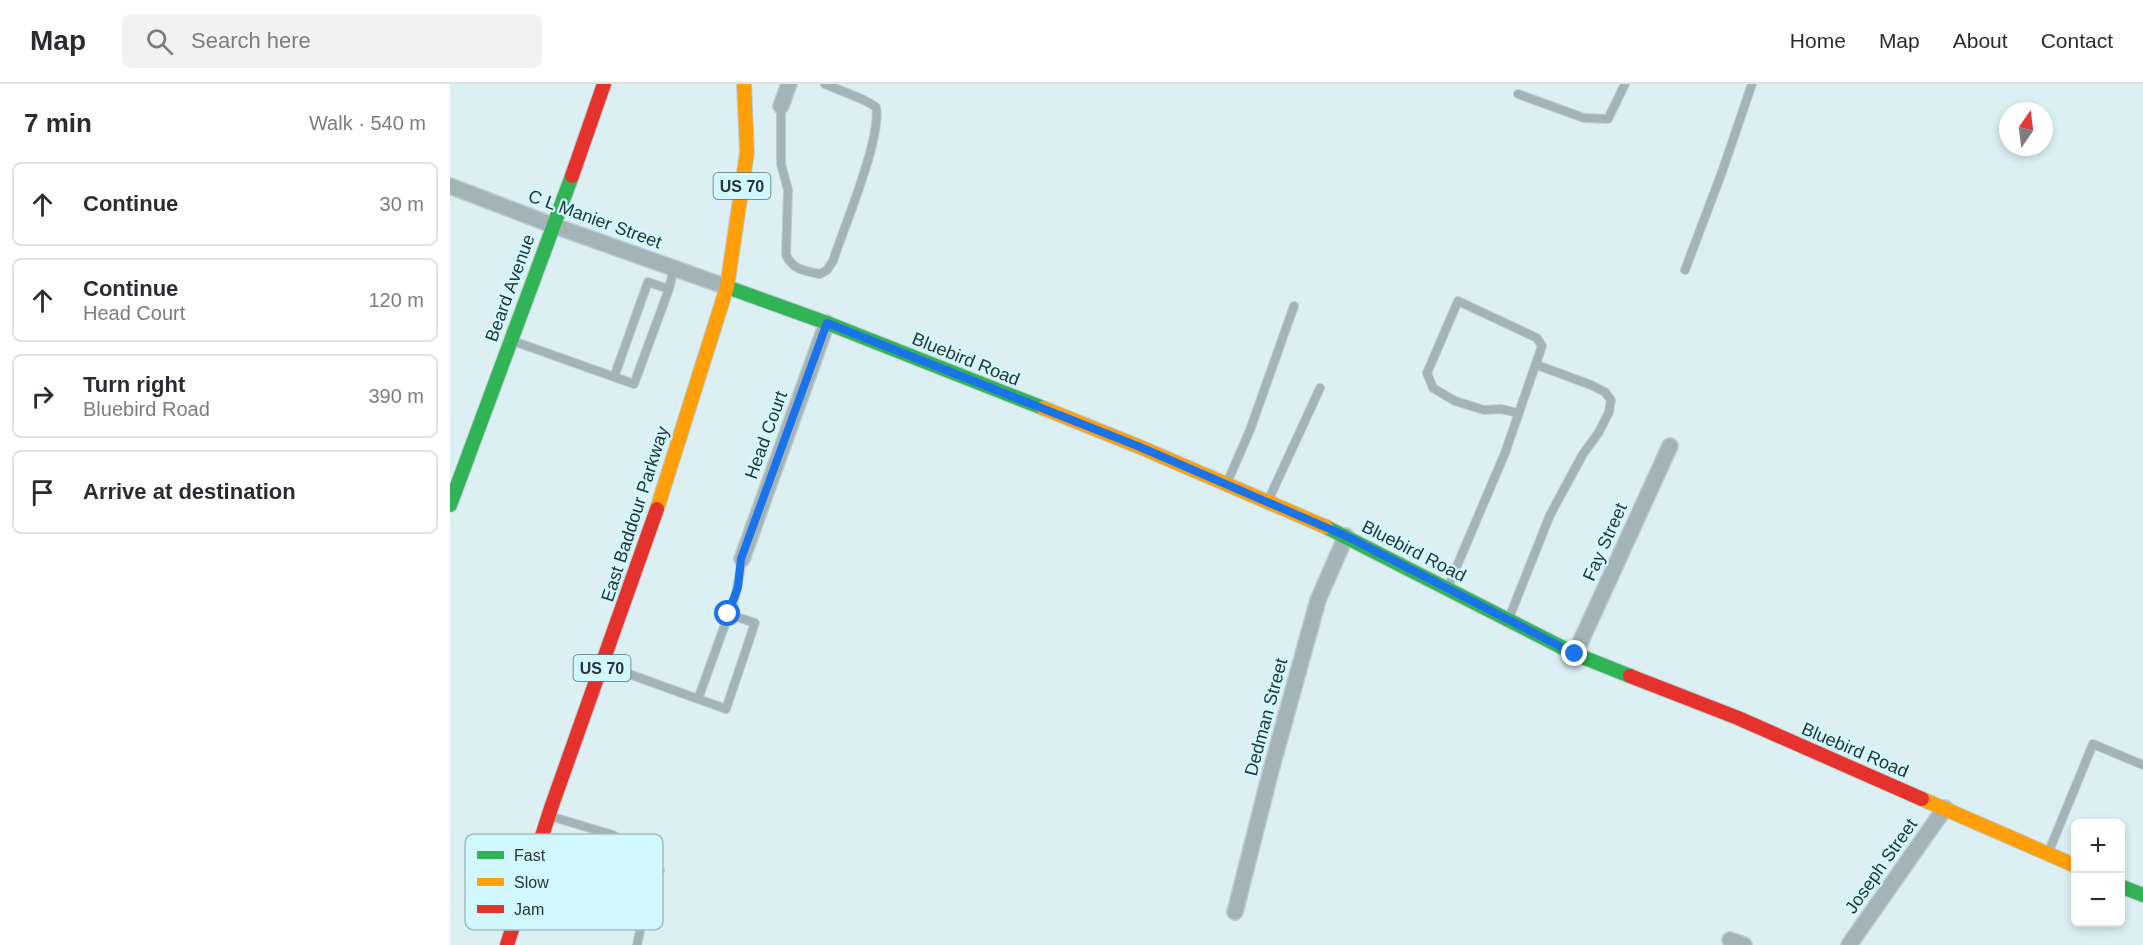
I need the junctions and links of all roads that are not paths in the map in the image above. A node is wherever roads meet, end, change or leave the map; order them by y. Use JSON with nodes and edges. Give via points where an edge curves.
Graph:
{"nodes":[{"id":1,"x":604,"y":84,"type":"edge"},
{"id":2,"x":744,"y":84,"type":"edge"},
{"id":3,"x":789,"y":84,"type":"edge"},
{"id":4,"x":825,"y":84,"type":"edge"},
{"id":5,"x":1625,"y":84,"type":"edge"},
{"id":6,"x":1752,"y":84,"type":"edge"},
{"id":7,"x":1518,"y":94,"type":"dead end"},
{"id":8,"x":781,"y":106,"type":"joint"},
{"id":9,"x":450,"y":186,"type":"edge"},
{"id":10,"x":552,"y":225,"type":"junction"},
{"id":11,"x":674,"y":268,"type":"junction"},
{"id":12,"x":1684,"y":270,"type":"dead end"},
{"id":13,"x":727,"y":287,"type":"junction"},
{"id":14,"x":669,"y":289,"type":"junction"},
{"id":15,"x":1294,"y":306,"type":"dead end"},
{"id":16,"x":827,"y":323,"type":"junction"},
{"id":17,"x":510,"y":340,"type":"junction"},
{"id":18,"x":1537,"y":365,"type":"junction"},
{"id":19,"x":614,"y":377,"type":"junction"},
{"id":20,"x":1320,"y":388,"type":"dead end"},
{"id":21,"x":1518,"y":413,"type":"junction"},
{"id":22,"x":1670,"y":446,"type":"dead end"},
{"id":23,"x":1227,"y":484,"type":"junction"},
{"id":24,"x":1268,"y":502,"type":"junction"},
{"id":25,"x":450,"y":504,"type":"edge"},
{"id":26,"x":1346,"y":536,"type":"junction"},
{"id":27,"x":741,"y":559,"type":"joint"},
{"id":28,"x":1447,"y":588,"type":"junction"},
{"id":29,"x":728,"y":614,"type":"junction"},
{"id":30,"x":1508,"y":619,"type":"junction"},
{"id":31,"x":1575,"y":654,"type":"junction"},
{"id":32,"x":603,"y":664,"type":"junction"},
{"id":33,"x":698,"y":699,"type":"junction"},
{"id":34,"x":2143,"y":765,"type":"edge"},
{"id":35,"x":1945,"y":808,"type":"junction"},
{"id":36,"x":549,"y":816,"type":"junction"},
{"id":37,"x":543,"y":834,"type":"edge"},
{"id":38,"x":610,"y":834,"type":"edge"},
{"id":39,"x":2048,"y":854,"type":"junction"},
{"id":40,"x":2071,"y":864,"type":"edge"},
{"id":41,"x":2125,"y":888,"type":"edge"},
{"id":42,"x":2143,"y":895,"type":"edge"},
{"id":43,"x":1235,"y":912,"type":"dead end"},
{"id":44,"x":512,"y":930,"type":"edge"},
{"id":45,"x":640,"y":930,"type":"edge"},
{"id":46,"x":507,"y":945,"type":"edge"},
{"id":47,"x":637,"y":945,"type":"edge"},
{"id":48,"x":1849,"y":945,"type":"edge"}],
"edges":[{"from":1,"to":10,"type":"street","name":"Beard Avenue"},
{"from":2,"to":13,"type":"street","name":"East Baddour Parkway","number":"US 70","via":[[747,152]]},
{"from":3,"to":8,"type":"street"},
{"from":4,"to":8,"type":"lane","via":[[876,107],[878,118],[871,151],[833,261],[820,274],[800,269],[786,255],[788,190],[781,164]]},
{"from":5,"to":7,"type":"lane","via":[[1608,119],[1584,118]]},
{"from":6,"to":12,"type":"lane"},
{"from":9,"to":10,"type":"street","name":"C L Manier Street"},
{"from":10,"to":11,"type":"street","name":"C L Manier Street"},
{"from":10,"to":17,"type":"street","name":"Beard Avenue"},
{"from":11,"to":13,"type":"street","name":"C L Manier Street"},
{"from":11,"to":14,"type":"lane"},
{"from":13,"to":16,"type":"street","name":"Bluebird Road"},
{"from":13,"to":32,"type":"street","name":"East Baddour Parkway","number":"US 70","via":[[647,541]]},
{"from":14,"to":19,"type":"lane","via":[[634,384]]},
{"from":14,"to":19,"type":"lane","via":[[648,282]]},
{"from":15,"to":23,"type":"lane"},
{"from":16,"to":23,"type":"street","name":"Bluebird Road"},
{"from":16,"to":27,"type":"street","name":"Head Court"},
{"from":17,"to":19,"type":"lane"},
{"from":17,"to":25,"type":"street","name":"Beard Avenue"},
{"from":18,"to":21,"type":"lane"},
{"from":18,"to":21,"type":"lane","via":[[1542,346],[1537,338],[1458,301],[1426,374],[1433,388],[1455,401],[1484,410]]},
{"from":18,"to":30,"type":"lane","via":[[1591,385],[1611,400],[1599,432],[1550,515]]},
{"from":20,"to":24,"type":"lane"},
{"from":21,"to":28,"type":"lane"},
{"from":22,"to":31,"type":"street","name":"Fay Street"},
{"from":23,"to":24,"type":"street","name":"Bluebird Road"},
{"from":24,"to":26,"type":"street","name":"Bluebird Road"},
{"from":26,"to":28,"type":"street","name":"Bluebird Road"},
{"from":26,"to":43,"type":"street","name":"Dedman Street","via":[[1318,600]]},
{"from":27,"to":29,"type":"lane","via":[[738,587]]},
{"from":28,"to":30,"type":"street","name":"Bluebird Road"},
{"from":29,"to":33,"type":"lane"},
{"from":29,"to":33,"type":"lane","via":[[755,623],[726,709]]},
{"from":30,"to":31,"type":"street","name":"Bluebird Road"},
{"from":31,"to":35,"type":"street","name":"Bluebird Road","via":[[1738,718]]},
{"from":32,"to":33,"type":"lane"},
{"from":32,"to":36,"type":"street","name":"East Baddour Parkway","number":"US 70"},
{"from":34,"to":39,"type":"lane","via":[[2093,744]]},
{"from":35,"to":39,"type":"street","name":"Bluebird Road"},
{"from":35,"to":48,"type":"street","name":"Joseph Street"},
{"from":36,"to":37,"type":"street","name":"East Baddour Parkway","number":"US 70"},
{"from":36,"to":38,"type":"lane"},
{"from":39,"to":40,"type":"street","name":"Bluebird Road"},
{"from":41,"to":42,"type":"street"},
{"from":44,"to":46,"type":"street","name":"East Baddour Parkway","number":"US 70"},
{"from":45,"to":47,"type":"lane"}]}
